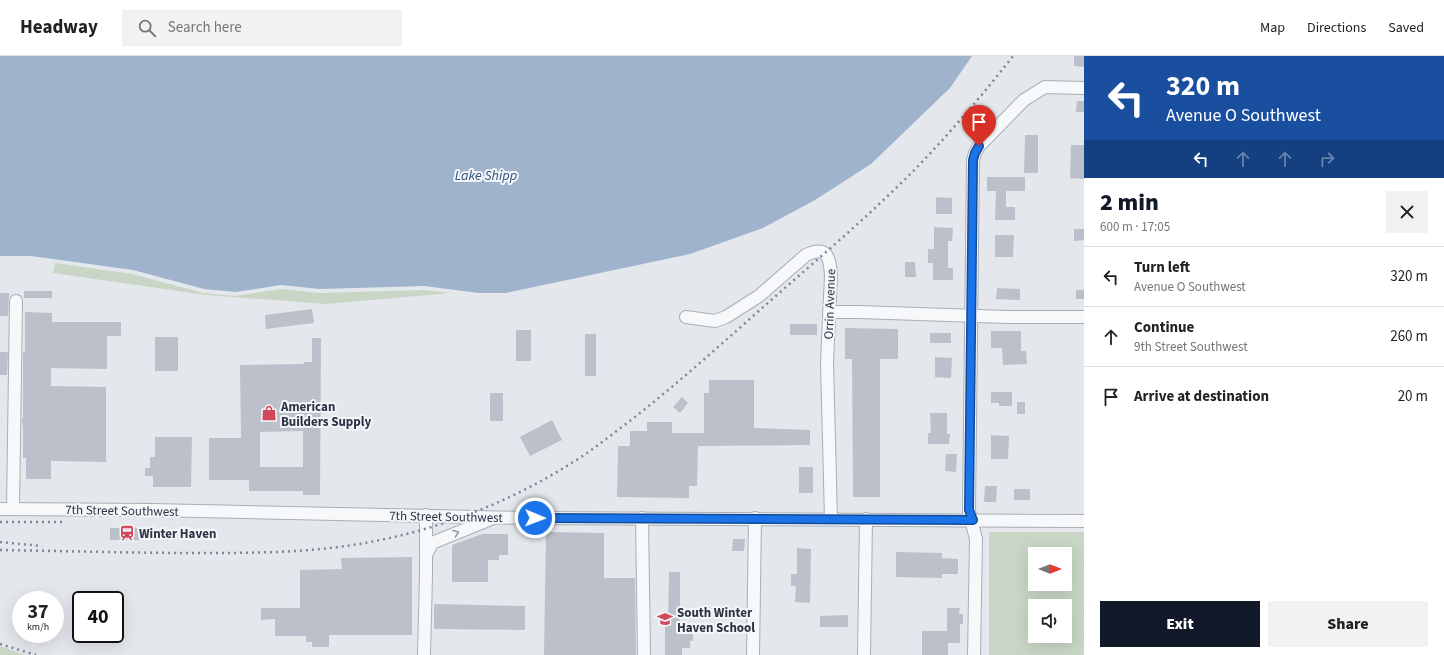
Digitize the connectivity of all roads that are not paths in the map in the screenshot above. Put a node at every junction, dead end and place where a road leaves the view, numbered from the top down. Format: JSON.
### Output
{"nodes":[{"id":1,"x":1084,"y":88,"type":"edge"},
{"id":2,"x":16,"y":301,"type":"dead end"},
{"id":3,"x":829,"y":312,"type":"junction"},
{"id":4,"x":971,"y":315,"type":"junction"},
{"id":5,"x":686,"y":317,"type":"dead end"},
{"id":6,"x":1084,"y":317,"type":"edge"},
{"id":7,"x":0,"y":509,"type":"edge"},
{"id":8,"x":13,"y":509,"type":"junction"},
{"id":9,"x":426,"y":515,"type":"junction"},
{"id":10,"x":497,"y":517,"type":"junction"},
{"id":11,"x":642,"y":518,"type":"junction"},
{"id":12,"x":755,"y":518,"type":"junction"},
{"id":13,"x":831,"y":519,"type":"junction"},
{"id":14,"x":866,"y":519,"type":"junction"},
{"id":15,"x":973,"y":520,"type":"junction"},
{"id":16,"x":1084,"y":521,"type":"edge"},
{"id":17,"x":426,"y":555,"type":"junction"},
{"id":18,"x":424,"y":655,"type":"edge"},
{"id":19,"x":644,"y":655,"type":"edge"},
{"id":20,"x":753,"y":655,"type":"edge"},
{"id":21,"x":864,"y":655,"type":"edge"},
{"id":22,"x":974,"y":655,"type":"edge"}],
"edges":[{"from":1,"to":4,"type":"street"},
{"from":2,"to":8,"type":"street"},
{"from":3,"to":4,"type":"street"},
{"from":3,"to":5,"type":"street","name":"Orrin Avenue"},
{"from":3,"to":13,"type":"street","name":"Orrin Avenue"},
{"from":4,"to":6,"type":"street"},
{"from":4,"to":15,"type":"street"},
{"from":7,"to":8,"type":"street","name":"7th Street Southwest"},
{"from":8,"to":9,"type":"street","name":"7th Street Southwest"},
{"from":9,"to":10,"type":"street","name":"7th Street Southwest"},
{"from":9,"to":17,"type":"street"},
{"from":10,"to":11,"type":"street","name":"7th Street Southwest"},
{"from":17,"to":10,"type":"street","one_way":true},
{"from":11,"to":12,"type":"street","name":"7th Street Southwest"},
{"from":11,"to":19,"type":"street"},
{"from":12,"to":13,"type":"street","name":"7th Street Southwest"},
{"from":12,"to":20,"type":"street"},
{"from":13,"to":14,"type":"street","name":"7th Street Southwest"},
{"from":14,"to":15,"type":"street","name":"7th Street Southwest"},
{"from":14,"to":21,"type":"street"},
{"from":15,"to":16,"type":"street","name":"7th Street Southwest"},
{"from":15,"to":22,"type":"street"},
{"from":17,"to":18,"type":"street"}]}
